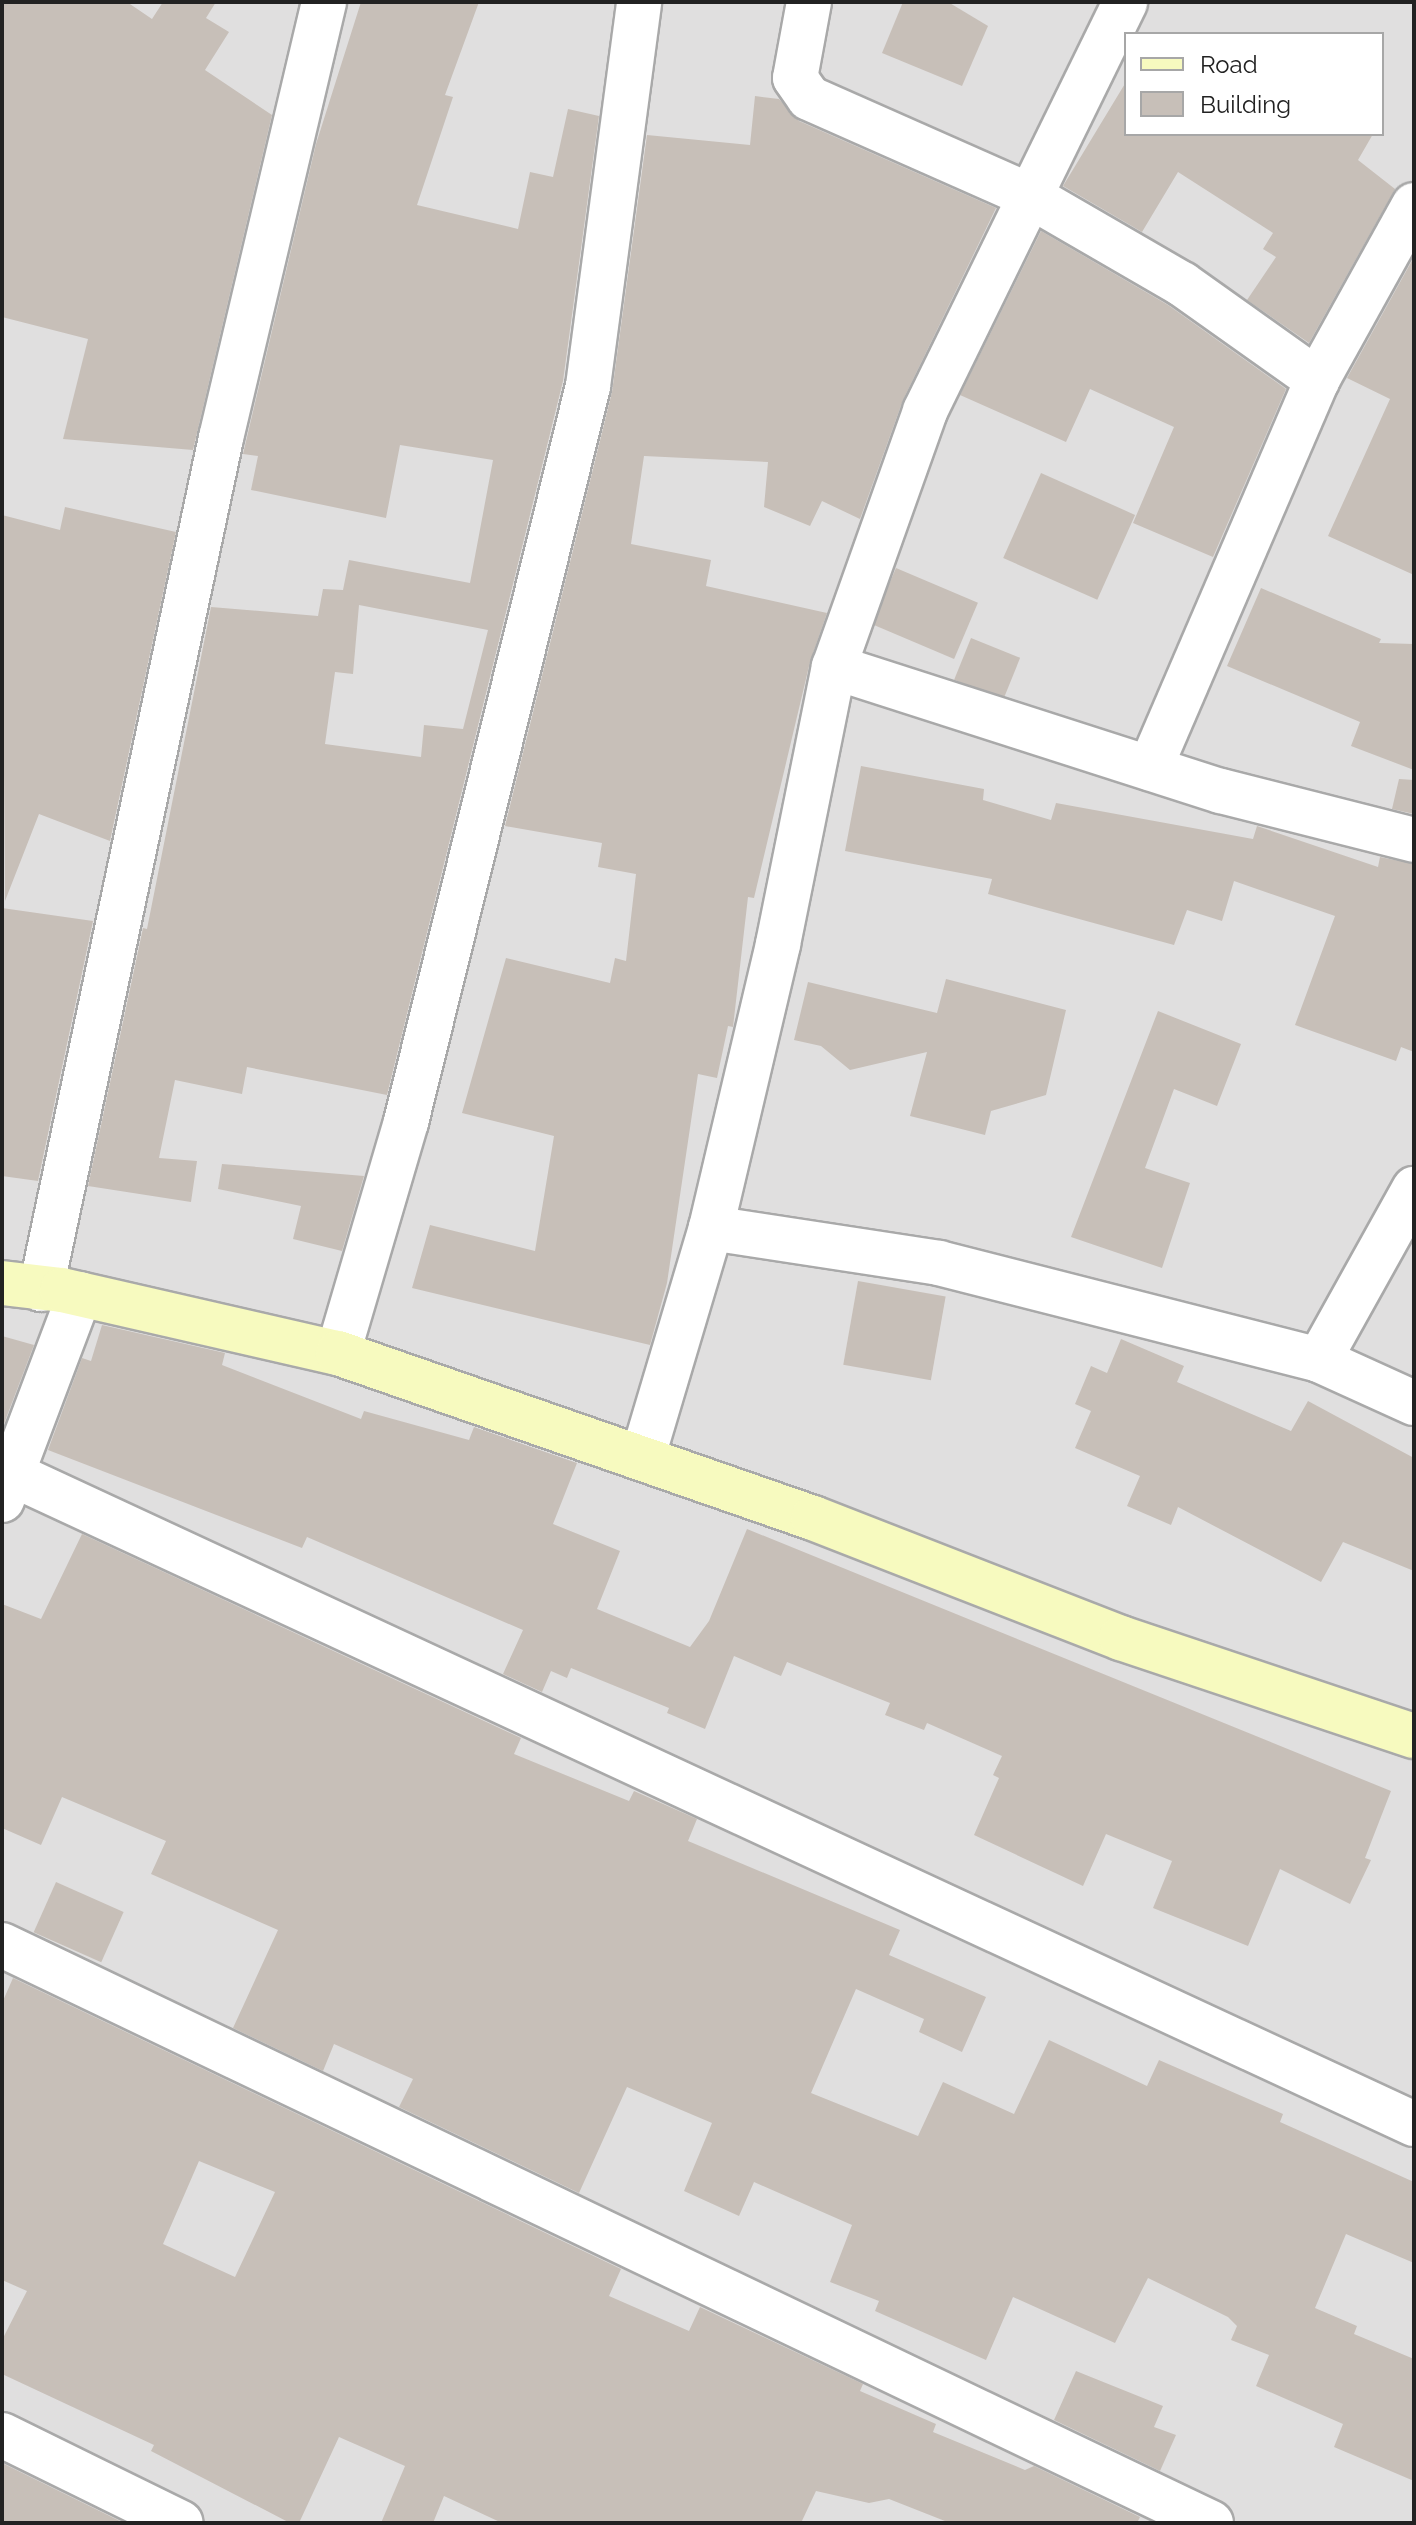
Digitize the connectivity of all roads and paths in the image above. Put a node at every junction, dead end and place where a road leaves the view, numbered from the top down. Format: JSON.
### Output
{"nodes":[{"id":1,"x":324,"y":2,"type":"edge"},
{"id":2,"x":639,"y":2,"type":"edge"},
{"id":3,"x":809,"y":2,"type":"edge"},
{"id":4,"x":1125,"y":2,"type":"edge"},
{"id":5,"x":1030,"y":196,"type":"junction"},
{"id":6,"x":1414,"y":205,"type":"edge"},
{"id":7,"x":1317,"y":380,"type":"junction"},
{"id":8,"x":834,"y":667,"type":"junction"},
{"id":9,"x":1150,"y":768,"type":"junction"},
{"id":10,"x":1414,"y":840,"type":"edge"},
{"id":11,"x":1414,"y":1189,"type":"edge"},
{"id":12,"x":711,"y":1228,"type":"junction"},
{"id":13,"x":41,"y":1289,"type":"edge"},
{"id":14,"x":338,"y":1353,"type":"junction"},
{"id":15,"x":1319,"y":1360,"type":"junction"},
{"id":16,"x":1414,"y":1403,"type":"edge"},
{"id":17,"x":643,"y":1456,"type":"junction"},
{"id":18,"x":8,"y":1487,"type":"edge"},
{"id":19,"x":1414,"y":1736,"type":"edge"},
{"id":20,"x":2,"y":1945,"type":"edge"},
{"id":21,"x":1414,"y":2124,"type":"edge"},
{"id":22,"x":2,"y":2435,"type":"edge"},
{"id":23,"x":181,"y":2523,"type":"edge"},
{"id":24,"x":1211,"y":2523,"type":"edge"}],
"edges":[{"from":1,"to":13,"type":"street"},
{"from":2,"to":14,"type":"street"},
{"from":3,"to":5,"type":"street"},
{"from":4,"to":5,"type":"street"},
{"from":5,"to":7,"type":"street"},
{"from":5,"to":8,"type":"street"},
{"from":6,"to":7,"type":"street"},
{"from":7,"to":9,"type":"street"},
{"from":8,"to":9,"type":"street"},
{"from":8,"to":12,"type":"street"},
{"from":9,"to":10,"type":"street"},
{"from":11,"to":15,"type":"street"},
{"from":12,"to":15,"type":"street"},
{"from":12,"to":17,"type":"street"},
{"from":13,"to":14,"type":"main road"},
{"from":13,"to":18,"type":"street"},
{"from":14,"to":17,"type":"main road"},
{"from":15,"to":16,"type":"street"},
{"from":17,"to":19,"type":"main road"},
{"from":18,"to":21,"type":"street"},
{"from":20,"to":24,"type":"street"},
{"from":22,"to":23,"type":"street"}]}
